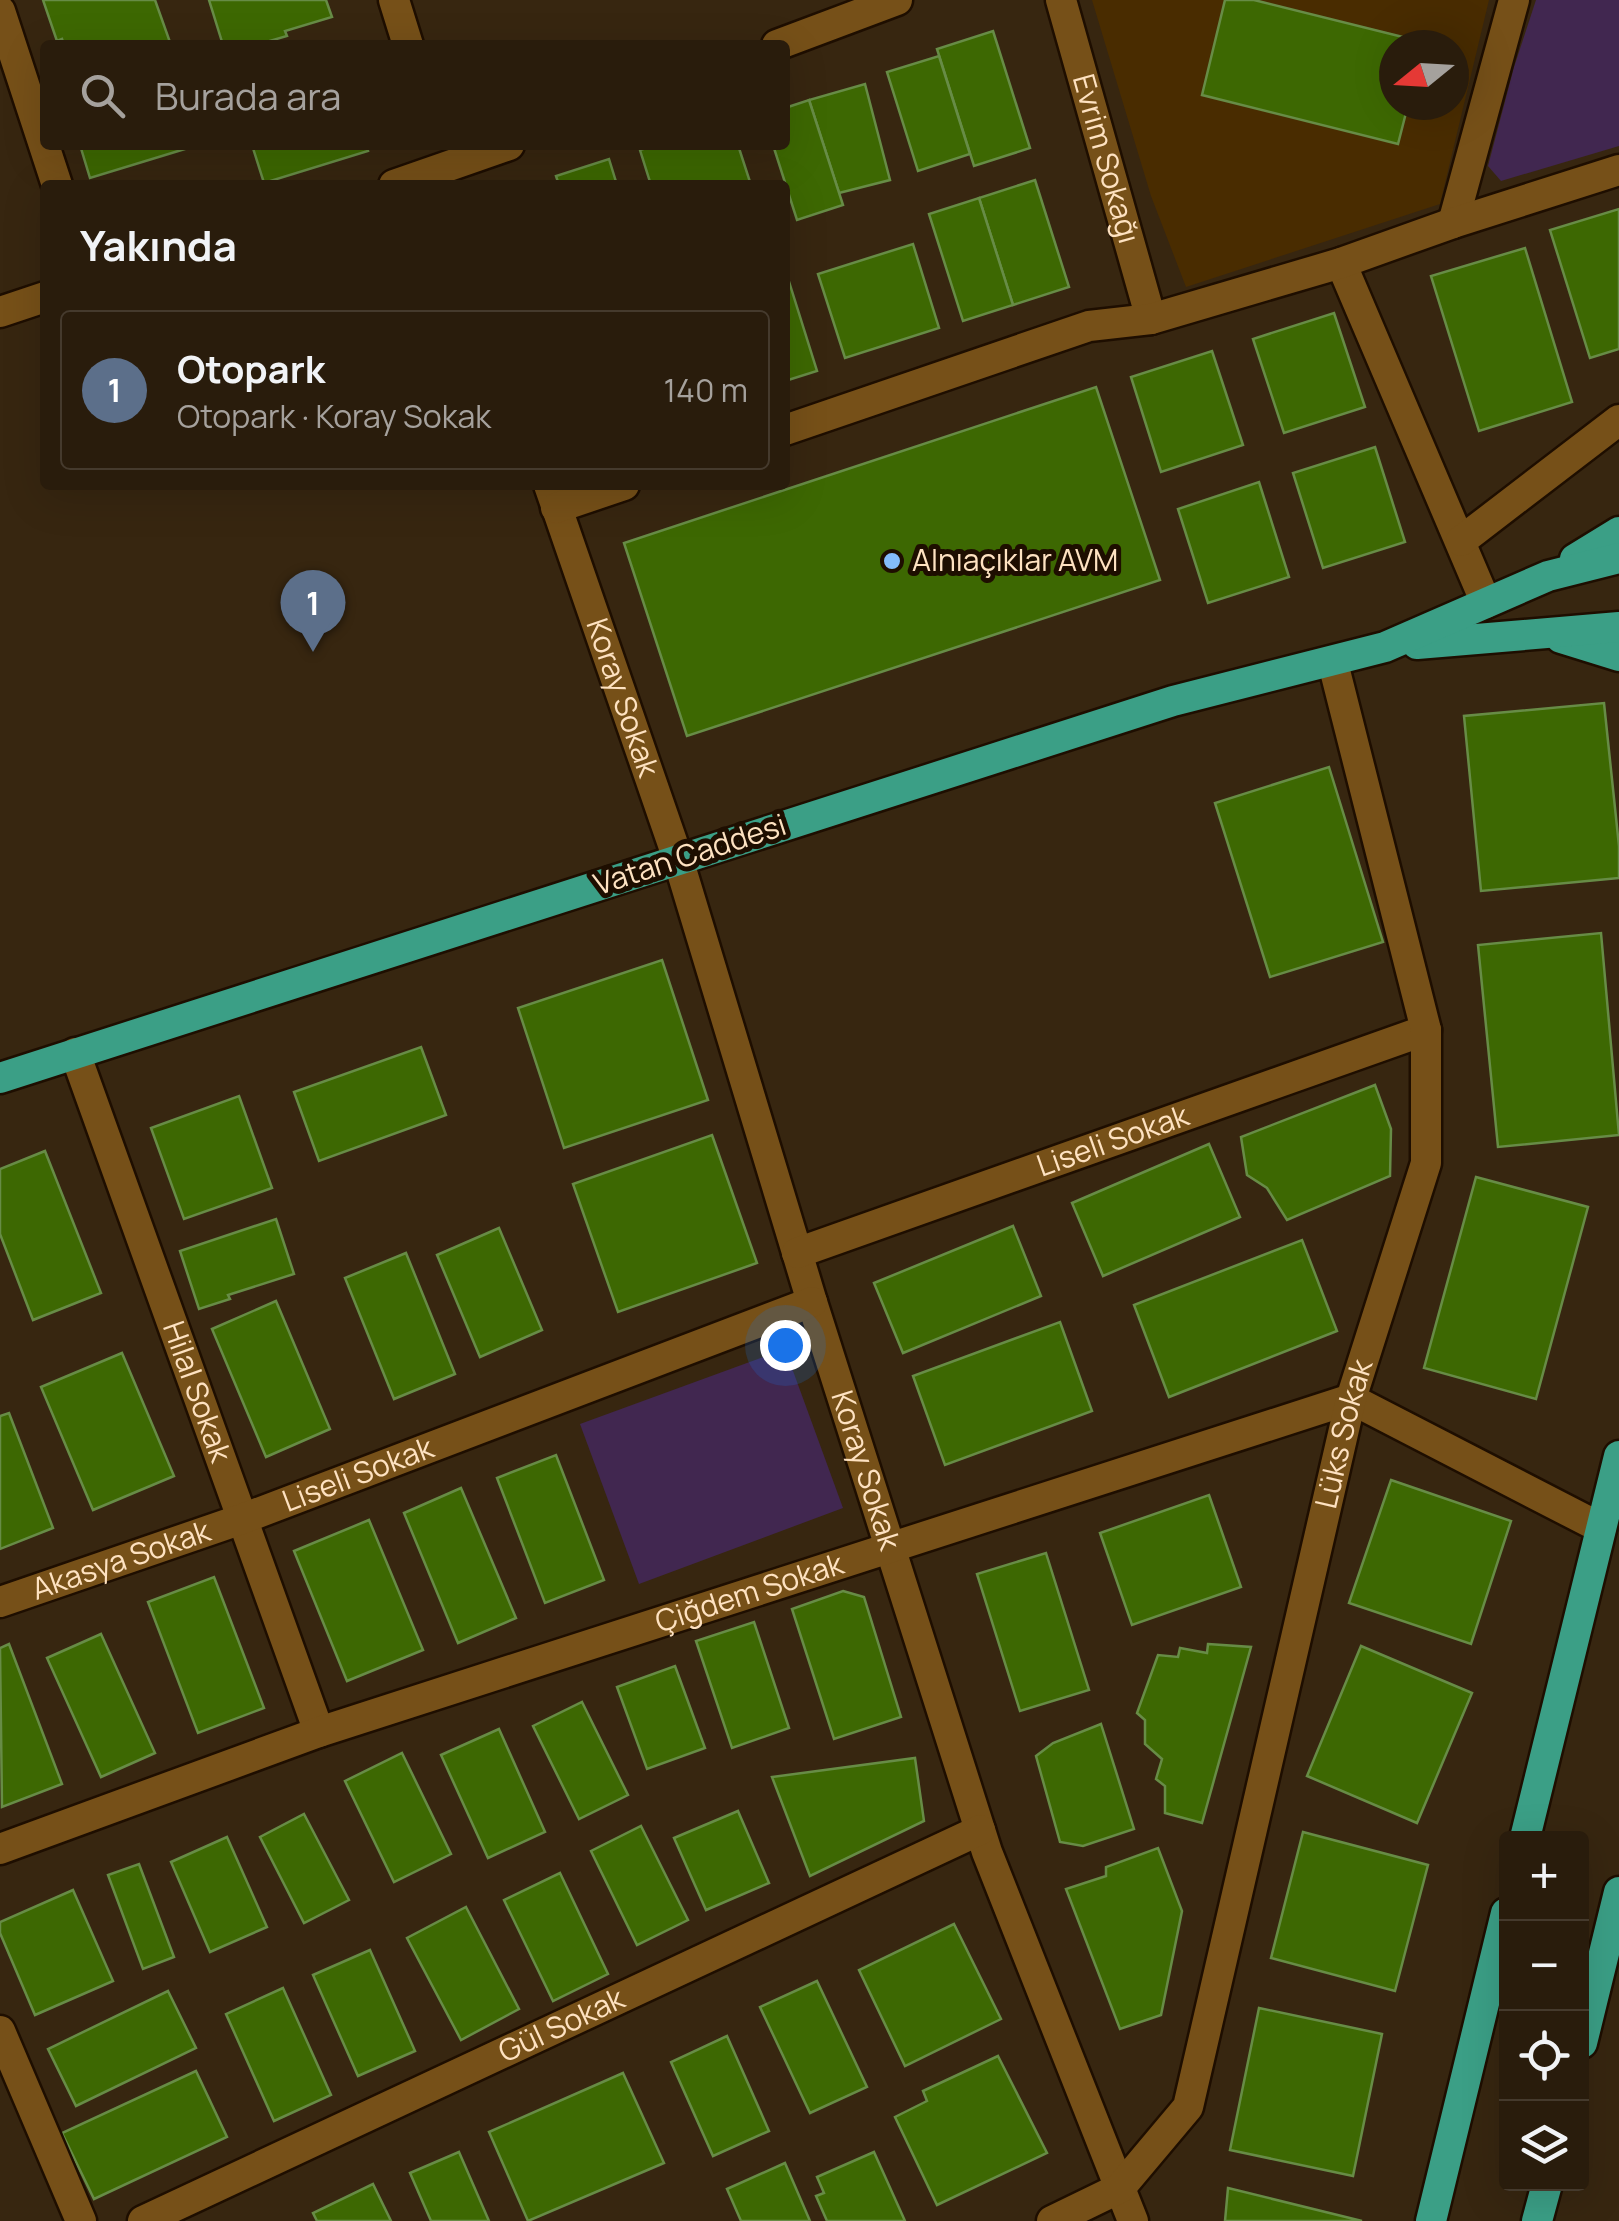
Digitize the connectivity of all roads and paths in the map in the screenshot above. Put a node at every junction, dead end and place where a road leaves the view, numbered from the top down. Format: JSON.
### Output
{"nodes":[{"id":1,"x":394,"y":0,"type":"edge"},
{"id":2,"x":897,"y":0,"type":"edge"},
{"id":3,"x":1061,"y":0,"type":"edge"},
{"id":4,"x":1514,"y":0,"type":"edge"},
{"id":5,"x":0,"y":10,"type":"edge"},
{"id":6,"x":406,"y":40,"type":"edge"},
{"id":7,"x":789,"y":40,"type":"edge"},
{"id":8,"x":40,"y":131,"type":"edge"},
{"id":9,"x":46,"y":150,"type":"edge"},
{"id":10,"x":494,"y":150,"type":"edge"},
{"id":11,"x":446,"y":166,"type":"edge"},
{"id":12,"x":1619,"y":170,"type":"edge"},
{"id":13,"x":56,"y":180,"type":"edge"},
{"id":14,"x":408,"y":180,"type":"edge"},
{"id":15,"x":1453,"y":223,"type":"junction"},
{"id":16,"x":1341,"y":263,"type":"junction"},
{"id":17,"x":40,"y":299,"type":"edge"},
{"id":18,"x":0,"y":312,"type":"edge"},
{"id":19,"x":1152,"y":319,"type":"junction"},
{"id":20,"x":1619,"y":420,"type":"edge"},
{"id":21,"x":790,"y":428,"type":"edge"},
{"id":22,"x":594,"y":490,"type":"edge"},
{"id":23,"x":552,"y":497,"type":"edge"},
{"id":24,"x":1619,"y":532,"type":"edge"},
{"id":25,"x":1461,"y":541,"type":"junction"},
{"id":26,"x":1619,"y":558,"type":"edge"},
{"id":27,"x":1548,"y":576,"type":"junction"},
{"id":28,"x":1486,"y":604,"type":"junction"},
{"id":29,"x":1619,"y":627,"type":"edge"},
{"id":30,"x":1540,"y":631,"type":"junction"},
{"id":31,"x":1384,"y":647,"type":"junction"},
{"id":32,"x":1619,"y":656,"type":"edge"},
{"id":33,"x":1333,"y":663,"type":"junction"},
{"id":34,"x":678,"y":859,"type":"junction"},
{"id":35,"x":1426,"y":1030,"type":"junction"},
{"id":36,"x":75,"y":1053,"type":"junction"},
{"id":37,"x":0,"y":1078,"type":"edge"},
{"id":38,"x":798,"y":1254,"type":"junction"},
{"id":39,"x":812,"y":1302,"type":"junction"},
{"id":40,"x":1351,"y":1399,"type":"junction"},
{"id":41,"x":1619,"y":1456,"type":"edge"},
{"id":42,"x":242,"y":1518,"type":"junction"},
{"id":43,"x":1601,"y":1528,"type":"junction"},
{"id":44,"x":890,"y":1549,"type":"junction"},
{"id":45,"x":0,"y":1602,"type":"edge"},
{"id":46,"x":319,"y":1732,"type":"junction"},
{"id":47,"x":980,"y":1830,"type":"junction"},
{"id":48,"x":1527,"y":1831,"type":"edge"},
{"id":49,"x":0,"y":1849,"type":"edge"},
{"id":50,"x":1619,"y":1892,"type":"edge"},
{"id":51,"x":1504,"y":1921,"type":"edge"},
{"id":52,"x":1589,"y":2014,"type":"edge"},
{"id":53,"x":0,"y":2031,"type":"edge"},
{"id":54,"x":1120,"y":2188,"type":"junction"},
{"id":55,"x":1544,"y":2191,"type":"edge"},
{"id":56,"x":81,"y":2221,"type":"edge"},
{"id":57,"x":142,"y":2221,"type":"edge"},
{"id":58,"x":1052,"y":2221,"type":"edge"},
{"id":59,"x":1133,"y":2221,"type":"edge"},
{"id":60,"x":1431,"y":2221,"type":"edge"},
{"id":61,"x":1537,"y":2221,"type":"edge"}],
"edges":[{"from":1,"to":6,"type":"street"},
{"from":2,"to":7,"type":"street"},
{"from":3,"to":19,"type":"street","name":"Evrim Sokağı"},
{"from":4,"to":15,"type":"street"},
{"from":5,"to":8,"type":"street"},
{"from":9,"to":13,"type":"street"},
{"from":10,"to":11,"type":"street"},
{"from":11,"to":14,"type":"street"},
{"from":12,"to":15,"type":"street"},
{"from":15,"to":16,"type":"street"},
{"from":16,"to":19,"type":"street"},
{"from":16,"to":25,"type":"street"},
{"from":17,"to":18,"type":"street"},
{"from":19,"to":21,"type":"street"},
{"from":20,"to":25,"type":"street"},
{"from":22,"to":23,"type":"street"},
{"from":23,"to":34,"type":"street","name":"Koray Sokak"},
{"from":24,"to":27,"type":"main road"},
{"from":25,"to":28,"type":"street"},
{"from":26,"to":27,"type":"main road","name":"Vatan Caddesi"},
{"from":27,"to":28,"type":"main road","name":"Vatan Caddesi"},
{"from":28,"to":31,"type":"main road","name":"Vatan Caddesi"},
{"from":29,"to":30,"type":"main road","name":"Vatan Caddesi"},
{"from":30,"to":31,"type":"main road","name":"Vatan Caddesi"},
{"from":30,"to":32,"type":"main road"},
{"from":31,"to":33,"type":"main road","name":"Vatan Caddesi"},
{"from":33,"to":34,"type":"main road","name":"Vatan Caddesi"},
{"from":33,"to":35,"type":"street","name":"Lüks Sokak"},
{"from":34,"to":36,"type":"main road","name":"Vatan Caddesi"},
{"from":34,"to":38,"type":"street","name":"Koray Sokak"},
{"from":35,"to":38,"type":"street","name":"Liseli Sokak"},
{"from":35,"to":40,"type":"street","name":"Lüks Sokak"},
{"from":36,"to":37,"type":"main road","name":"Vatan Caddesi"},
{"from":36,"to":42,"type":"street","name":"Hilal Sokak"},
{"from":38,"to":39,"type":"street","name":"Koray Sokak"},
{"from":39,"to":42,"type":"street","name":"Liseli Sokak"},
{"from":39,"to":44,"type":"street","name":"Koray Sokak"},
{"from":40,"to":43,"type":"street"},
{"from":40,"to":44,"type":"street","name":"Çiğdem Sokak"},
{"from":40,"to":54,"type":"street","name":"Lüks Sokak"},
{"from":41,"to":43,"type":"main road"},
{"from":42,"to":45,"type":"street","name":"Akasya Sokak"},
{"from":42,"to":46,"type":"street","name":"Hilal Sokak"},
{"from":43,"to":48,"type":"main road"},
{"from":44,"to":46,"type":"street","name":"Çiğdem Sokak"},
{"from":44,"to":47,"type":"street","name":"Koray Sokak"},
{"from":46,"to":49,"type":"street","name":"Çiğdem Sokak"},
{"from":47,"to":54,"type":"street","name":"Koray Sokak"},
{"from":47,"to":57,"type":"street","name":"Gül Sokak"},
{"from":50,"to":52,"type":"main road"},
{"from":51,"to":60,"type":"main road"},
{"from":53,"to":56,"type":"street"},
{"from":54,"to":58,"type":"street"},
{"from":54,"to":59,"type":"street","name":"Koray Sokak"},
{"from":55,"to":61,"type":"main road"}]}
